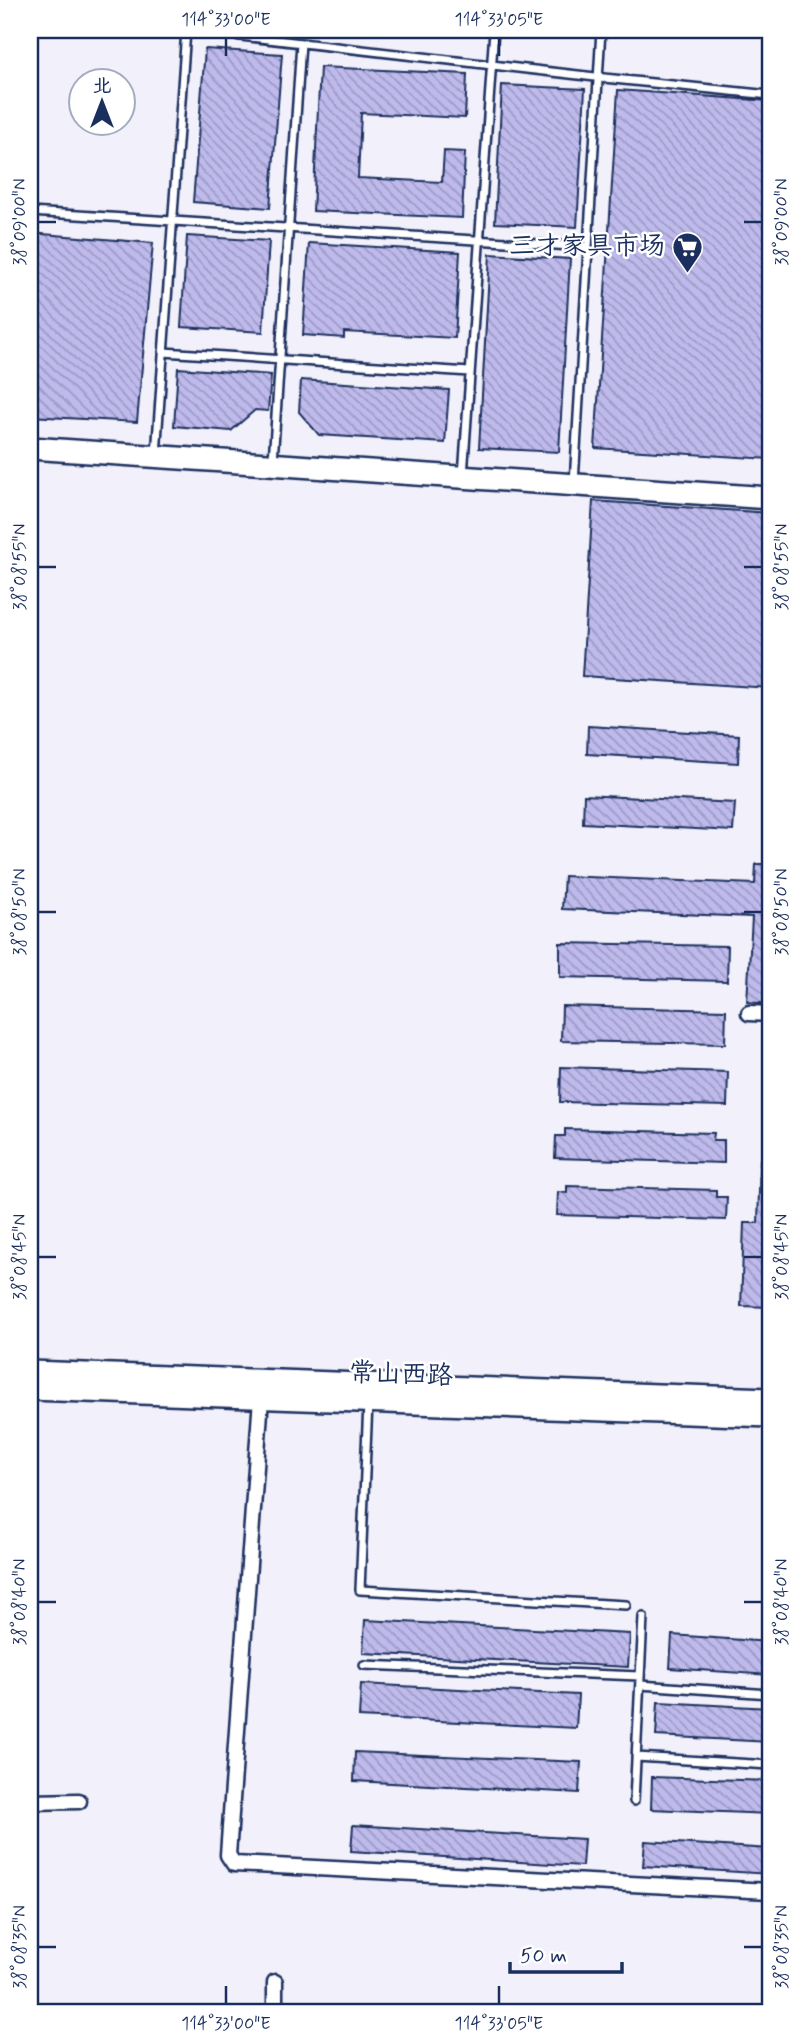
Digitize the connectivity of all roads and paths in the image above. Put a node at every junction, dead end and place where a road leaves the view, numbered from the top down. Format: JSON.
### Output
{"nodes":[{"id":1,"x":187,"y":30,"type":"edge"},
{"id":2,"x":494,"y":30,"type":"edge"},
{"id":3,"x":601,"y":30,"type":"edge"},
{"id":4,"x":301,"y":43,"type":"junction"},
{"id":5,"x":492,"y":65,"type":"junction"},
{"id":6,"x":597,"y":77,"type":"junction"},
{"id":7,"x":770,"y":95,"type":"edge"},
{"id":8,"x":30,"y":212,"type":"edge"},
{"id":9,"x":172,"y":221,"type":"junction"},
{"id":10,"x":289,"y":228,"type":"junction"},
{"id":11,"x":480,"y":240,"type":"junction"},
{"id":12,"x":587,"y":247,"type":"junction"},
{"id":13,"x":163,"y":352,"type":"junction"},
{"id":14,"x":280,"y":359,"type":"junction"},
{"id":15,"x":470,"y":372,"type":"junction"},
{"id":16,"x":30,"y":448,"type":"edge"},
{"id":17,"x":156,"y":457,"type":"junction"},
{"id":18,"x":272,"y":465,"type":"junction"},
{"id":19,"x":463,"y":478,"type":"junction"},
{"id":20,"x":574,"y":485,"type":"junction"},
{"id":21,"x":770,"y":498,"type":"edge"},
{"id":22,"x":749,"y":1013,"type":"dead end"},
{"id":23,"x":770,"y":1014,"type":"edge"},
{"id":24,"x":30,"y":1372,"type":"edge"},
{"id":25,"x":30,"y":1389,"type":"edge"},
{"id":26,"x":261,"y":1398,"type":"junction"},
{"id":27,"x":770,"y":1399,"type":"edge"},
{"id":28,"x":368,"y":1402,"type":"junction"},
{"id":29,"x":770,"y":1416,"type":"edge"},
{"id":30,"x":626,"y":1605,"type":"dead end"},
{"id":31,"x":643,"y":1617,"type":"dead end"},
{"id":32,"x":364,"y":1665,"type":"dead end"},
{"id":33,"x":640,"y":1680,"type":"junction"},
{"id":34,"x":770,"y":1694,"type":"edge"},
{"id":35,"x":636,"y":1757,"type":"junction"},
{"id":36,"x":770,"y":1765,"type":"edge"},
{"id":37,"x":79,"y":1801,"type":"dead end"},
{"id":38,"x":634,"y":1801,"type":"dead end"},
{"id":39,"x":30,"y":1802,"type":"edge"},
{"id":40,"x":770,"y":1891,"type":"edge"},
{"id":41,"x":275,"y":1982,"type":"dead end"},
{"id":42,"x":275,"y":2012,"type":"edge"}],
"edges":[{"from":1,"to":4,"type":"lane"},
{"from":1,"to":9,"type":"lane"},
{"from":2,"to":5,"type":"lane"},
{"from":3,"to":6,"type":"lane"},
{"from":4,"to":5,"type":"lane"},
{"from":4,"to":10,"type":"lane"},
{"from":5,"to":6,"type":"lane"},
{"from":5,"to":11,"type":"lane"},
{"from":6,"to":7,"type":"lane"},
{"from":6,"to":12,"type":"lane"},
{"from":8,"to":9,"type":"lane"},
{"from":9,"to":10,"type":"lane"},
{"from":9,"to":13,"type":"lane"},
{"from":10,"to":11,"type":"lane"},
{"from":10,"to":14,"type":"lane"},
{"from":11,"to":12,"type":"lane"},
{"from":11,"to":15,"type":"lane"},
{"from":12,"to":20,"type":"lane"},
{"from":13,"to":14,"type":"lane"},
{"from":13,"to":17,"type":"lane"},
{"from":14,"to":15,"type":"lane"},
{"from":14,"to":18,"type":"lane"},
{"from":15,"to":19,"type":"lane"},
{"from":16,"to":17,"type":"main road"},
{"from":17,"to":18,"type":"main road"},
{"from":18,"to":19,"type":"main road"},
{"from":19,"to":20,"type":"main road"},
{"from":20,"to":21,"type":"main road"},
{"from":22,"to":23,"type":"street"},
{"from":24,"to":27,"type":"main road","name":"常山西路"},
{"from":25,"to":26,"type":"main road","name":"常山西路"},
{"from":26,"to":28,"type":"main road","name":"常山西路"},
{"from":26,"to":40,"type":"street"},
{"from":28,"to":29,"type":"main road","name":"常山西路"},
{"from":28,"to":30,"type":"lane"},
{"from":31,"to":33,"type":"lane"},
{"from":32,"to":33,"type":"lane"},
{"from":33,"to":34,"type":"lane"},
{"from":33,"to":35,"type":"lane"},
{"from":35,"to":36,"type":"lane"},
{"from":35,"to":38,"type":"lane"},
{"from":37,"to":39,"type":"street"},
{"from":41,"to":42,"type":"street"}]}
